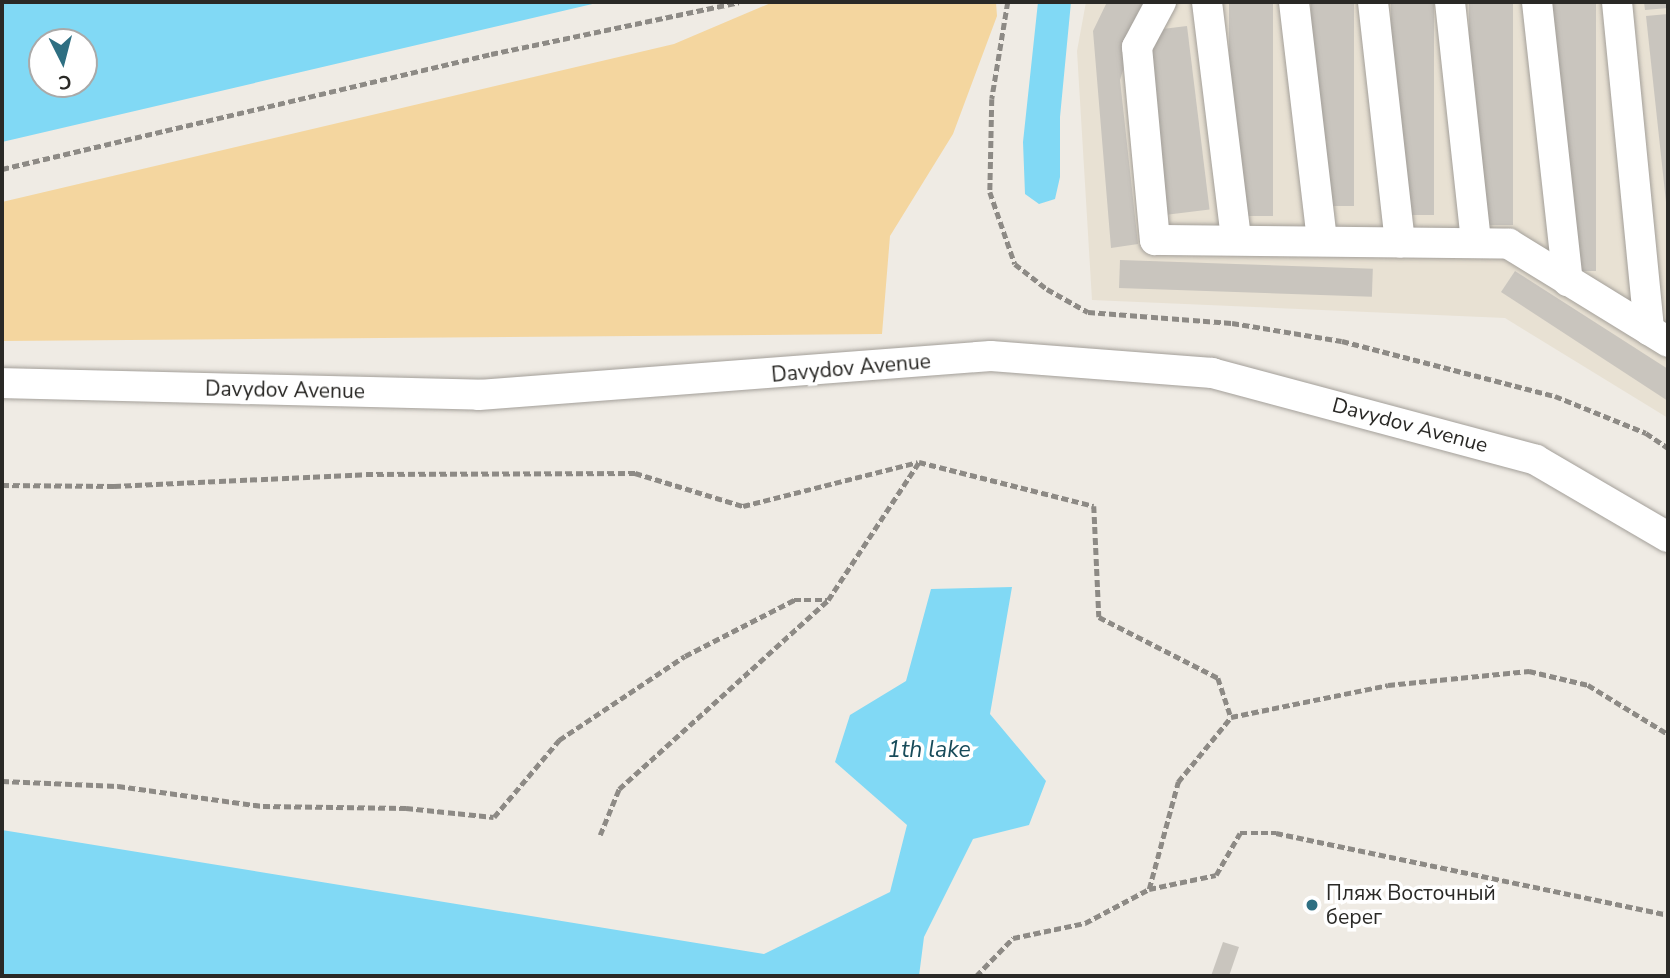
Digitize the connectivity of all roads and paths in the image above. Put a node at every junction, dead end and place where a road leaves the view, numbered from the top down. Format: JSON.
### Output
{"nodes":[{"id":1,"x":740,"y":2,"type":"edge"},
{"id":2,"x":1007,"y":2,"type":"edge"},
{"id":3,"x":1161,"y":2,"type":"edge"},
{"id":4,"x":1207,"y":2,"type":"edge"},
{"id":5,"x":1294,"y":2,"type":"edge"},
{"id":6,"x":1373,"y":2,"type":"edge"},
{"id":7,"x":1450,"y":2,"type":"edge"},
{"id":8,"x":1537,"y":2,"type":"edge"},
{"id":9,"x":1617,"y":2,"type":"edge"},
{"id":10,"x":2,"y":169,"type":"edge"},
{"id":11,"x":1236,"y":238,"type":"junction"},
{"id":12,"x":1322,"y":240,"type":"junction"},
{"id":13,"x":1400,"y":242,"type":"junction"},
{"id":14,"x":1476,"y":243,"type":"junction"},
{"id":15,"x":1568,"y":281,"type":"junction"},
{"id":16,"x":1659,"y":336,"type":"edge"},
{"id":17,"x":2,"y":383,"type":"edge"},
{"id":18,"x":1668,"y":448,"type":"edge"},
{"id":19,"x":919,"y":462,"type":"junction"},
{"id":20,"x":2,"y":485,"type":"edge"},
{"id":21,"x":1668,"y":537,"type":"edge"},
{"id":22,"x":828,"y":600,"type":"junction"},
{"id":23,"x":1231,"y":717,"type":"junction"},
{"id":24,"x":1668,"y":733,"type":"edge"},
{"id":25,"x":2,"y":781,"type":"edge"},
{"id":26,"x":600,"y":835,"type":"dead end"},
{"id":27,"x":1149,"y":889,"type":"junction"},
{"id":28,"x":1668,"y":915,"type":"edge"},
{"id":29,"x":975,"y":976,"type":"edge"}],
"edges":[{"from":1,"to":10,"type":"path"},
{"from":2,"to":18,"type":"path"},
{"from":3,"to":11,"type":"street"},
{"from":4,"to":11,"type":"street"},
{"from":5,"to":12,"type":"street"},
{"from":6,"to":13,"type":"street"},
{"from":7,"to":14,"type":"street"},
{"from":8,"to":15,"type":"street"},
{"from":9,"to":16,"type":"street"},
{"from":11,"to":12,"type":"street"},
{"from":12,"to":13,"type":"street"},
{"from":13,"to":14,"type":"street"},
{"from":14,"to":15,"type":"street"},
{"from":15,"to":16,"type":"street"},
{"from":17,"to":21,"type":"street","name":"Davydov Avenue"},
{"from":19,"to":20,"type":"path"},
{"from":19,"to":22,"type":"path"},
{"from":19,"to":23,"type":"path"},
{"from":22,"to":25,"type":"path"},
{"from":22,"to":26,"type":"path"},
{"from":23,"to":24,"type":"path"},
{"from":23,"to":27,"type":"path"},
{"from":27,"to":28,"type":"path"},
{"from":27,"to":29,"type":"path"}]}
